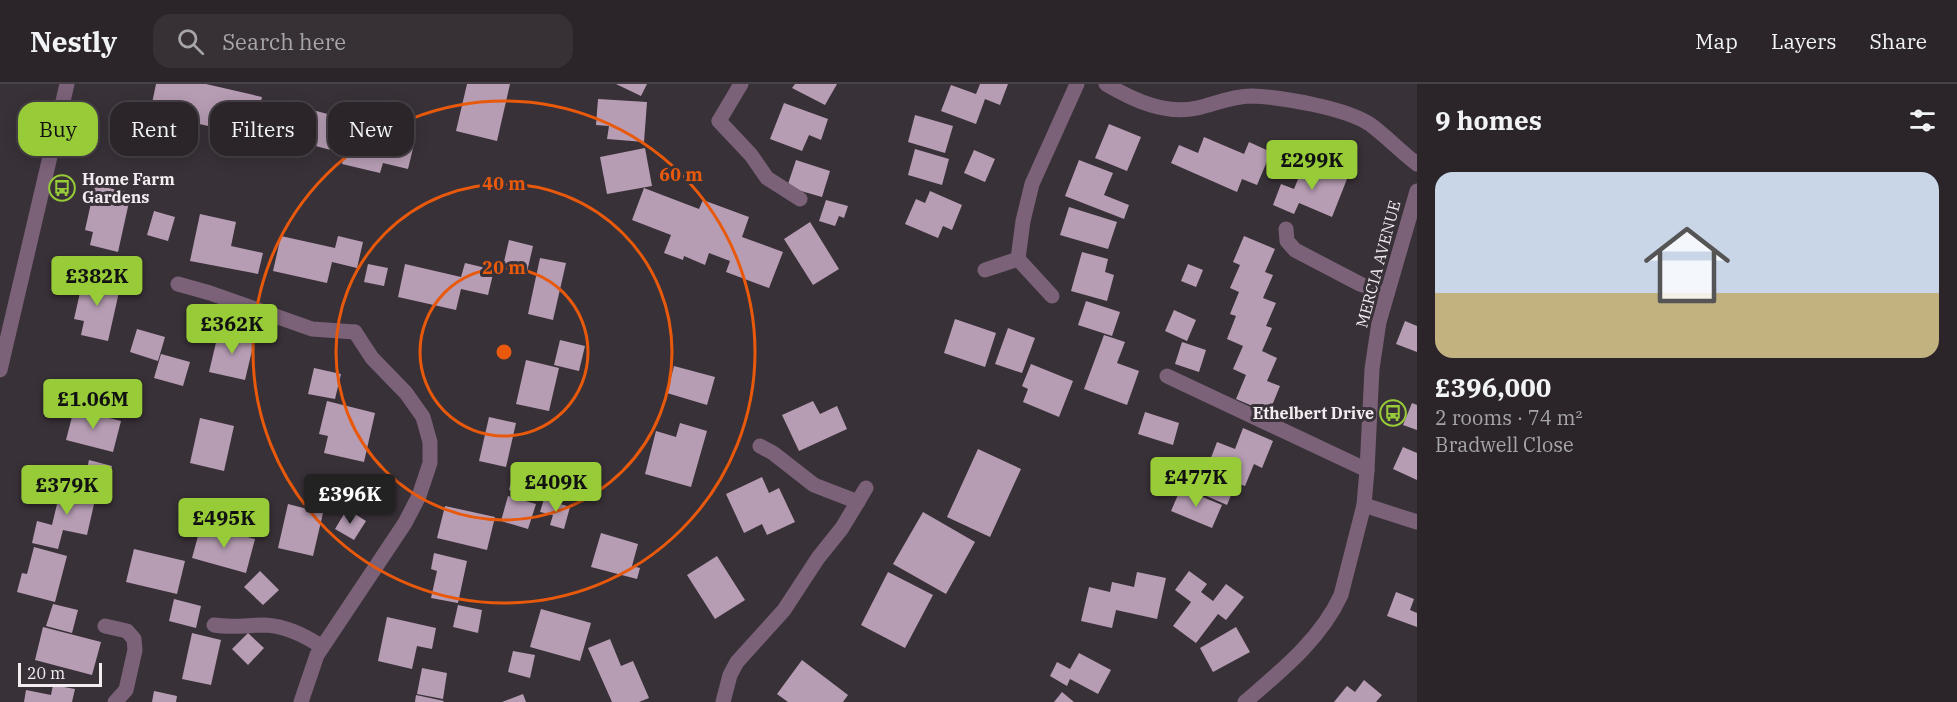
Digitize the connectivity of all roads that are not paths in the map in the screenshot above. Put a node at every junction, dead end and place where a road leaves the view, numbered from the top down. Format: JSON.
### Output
{"nodes":[{"id":1,"x":67,"y":84,"type":"edge"},
{"id":2,"x":741,"y":84,"type":"edge"},
{"id":3,"x":1077,"y":84,"type":"edge"},
{"id":4,"x":1106,"y":84,"type":"edge"},
{"id":5,"x":1242,"y":90,"type":"edge"},
{"id":6,"x":1417,"y":164,"type":"edge"},
{"id":7,"x":1417,"y":191,"type":"edge"},
{"id":8,"x":800,"y":199,"type":"dead end"},
{"id":9,"x":1286,"y":229,"type":"dead end"},
{"id":10,"x":1018,"y":259,"type":"junction"},
{"id":11,"x":985,"y":270,"type":"dead end"},
{"id":12,"x":178,"y":284,"type":"dead end"},
{"id":13,"x":1387,"y":294,"type":"junction"},
{"id":14,"x":1052,"y":296,"type":"dead end"},
{"id":15,"x":0,"y":370,"type":"edge"},
{"id":16,"x":1167,"y":376,"type":"dead end"},
{"id":17,"x":760,"y":446,"type":"dead end"},
{"id":18,"x":1367,"y":470,"type":"junction"},
{"id":19,"x":866,"y":488,"type":"dead end"},
{"id":20,"x":858,"y":502,"type":"junction"},
{"id":21,"x":1364,"y":505,"type":"junction"},
{"id":22,"x":1417,"y":522,"type":"edge"},
{"id":23,"x":214,"y":625,"type":"dead end"},
{"id":24,"x":105,"y":626,"type":"dead end"},
{"id":25,"x":322,"y":647,"type":"junction"},
{"id":26,"x":115,"y":702,"type":"edge"},
{"id":27,"x":301,"y":702,"type":"edge"},
{"id":28,"x":723,"y":702,"type":"edge"},
{"id":29,"x":1245,"y":702,"type":"edge"}],
"edges":[{"from":1,"to":15,"type":"street"},
{"from":2,"to":8,"type":"street"},
{"from":3,"to":10,"type":"street"},
{"from":4,"to":5,"type":"street"},
{"from":5,"to":6,"type":"street"},
{"from":7,"to":13,"type":"street","name":"MERCIA AVENUE"},
{"from":9,"to":13,"type":"street"},
{"from":10,"to":11,"type":"street"},
{"from":10,"to":14,"type":"street"},
{"from":12,"to":25,"type":"street"},
{"from":13,"to":18,"type":"street","name":"MERCIA AVENUE"},
{"from":16,"to":18,"type":"street"},
{"from":17,"to":20,"type":"street"},
{"from":18,"to":21,"type":"street","name":"MERCIA AVENUE"},
{"from":19,"to":20,"type":"street"},
{"from":20,"to":28,"type":"street"},
{"from":21,"to":22,"type":"street"},
{"from":21,"to":29,"type":"street","name":"MERCIA AVENUE"},
{"from":23,"to":25,"type":"street"},
{"from":24,"to":26,"type":"street"},
{"from":25,"to":27,"type":"street"}]}
